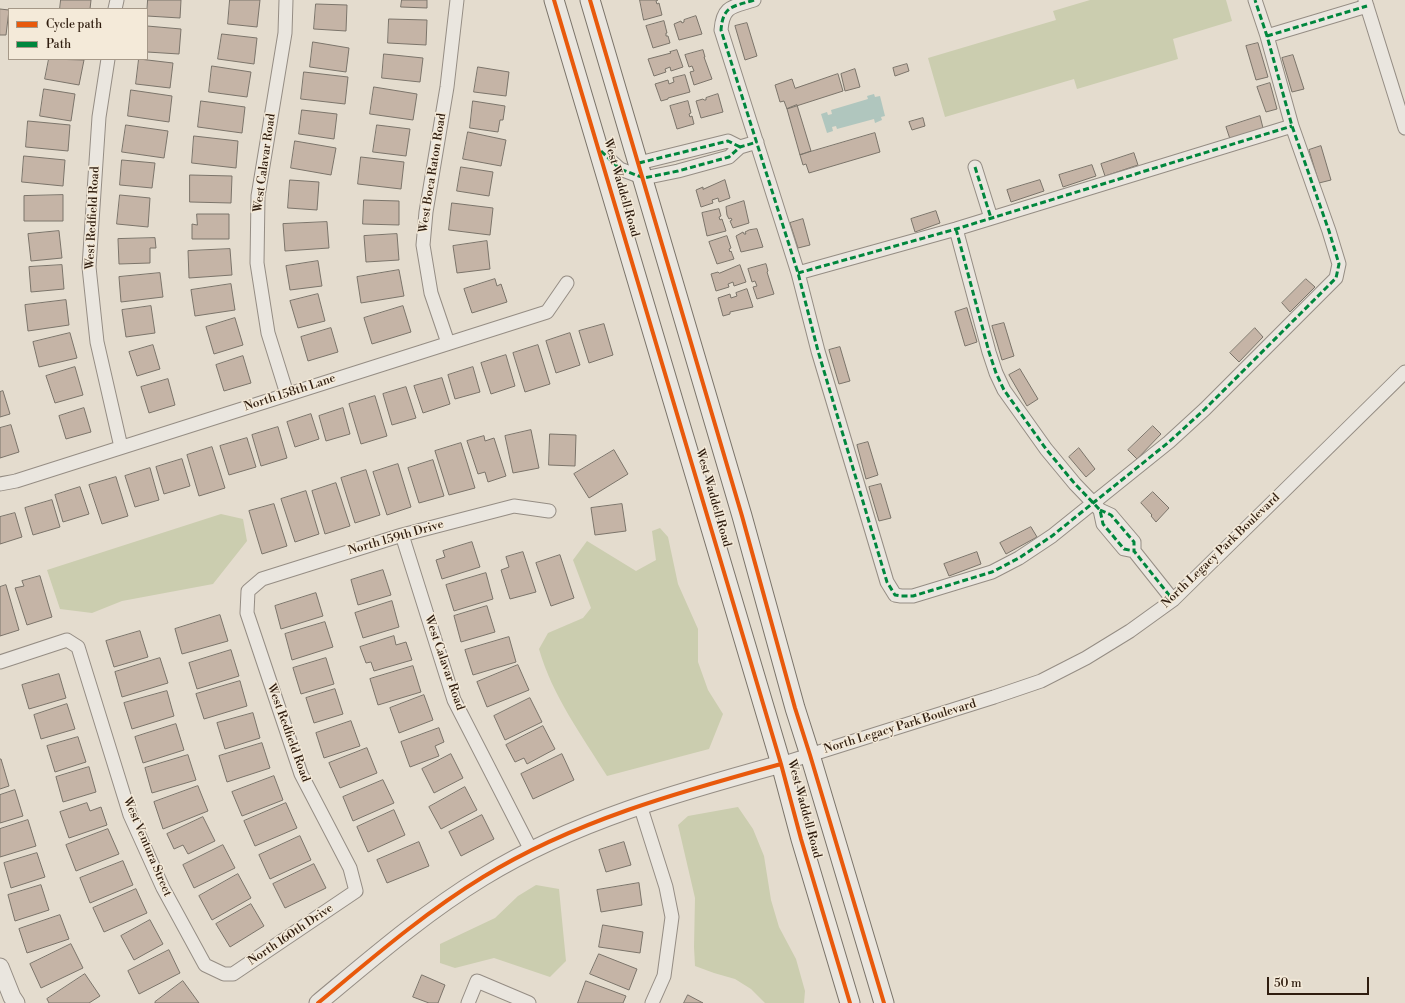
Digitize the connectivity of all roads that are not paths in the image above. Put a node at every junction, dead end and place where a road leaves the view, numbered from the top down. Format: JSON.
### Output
{"nodes":[{"id":1,"x":286,"y":0,"type":"edge"},
{"id":2,"x":457,"y":0,"type":"edge"},
{"id":3,"x":554,"y":0,"type":"edge"},
{"id":4,"x":590,"y":0,"type":"edge"},
{"id":5,"x":754,"y":0,"type":"edge"},
{"id":6,"x":1255,"y":0,"type":"edge"},
{"id":7,"x":1366,"y":3,"type":"edge"},
{"id":8,"x":1267,"y":36,"type":"junction"},
{"id":9,"x":108,"y":60,"type":"edge"},
{"id":10,"x":1292,"y":126,"type":"junction"},
{"id":11,"x":1405,"y":128,"type":"edge"},
{"id":12,"x":757,"y":142,"type":"junction"},
{"id":13,"x":600,"y":150,"type":"junction"},
{"id":14,"x":975,"y":167,"type":"dead end"},
{"id":15,"x":641,"y":171,"type":"junction"},
{"id":16,"x":991,"y":218,"type":"junction"},
{"id":17,"x":956,"y":229,"type":"junction"},
{"id":18,"x":798,"y":273,"type":"junction"},
{"id":19,"x":568,"y":283,"type":"dead end"},
{"id":20,"x":448,"y":343,"type":"junction"},
{"id":21,"x":1405,"y":372,"type":"edge"},
{"id":22,"x":287,"y":394,"type":"junction"},
{"id":23,"x":121,"y":447,"type":"junction"},
{"id":24,"x":0,"y":484,"type":"edge"},
{"id":25,"x":1097,"y":506,"type":"junction"},
{"id":26,"x":549,"y":511,"type":"dead end"},
{"id":27,"x":402,"y":534,"type":"junction"},
{"id":28,"x":248,"y":591,"type":"joint"},
{"id":29,"x":1173,"y":600,"type":"junction"},
{"id":30,"x":0,"y":662,"type":"edge"},
{"id":31,"x":810,"y":754,"type":"junction"},
{"id":32,"x":781,"y":764,"type":"junction"},
{"id":33,"x":640,"y":805,"type":"junction"},
{"id":34,"x":531,"y":850,"type":"junction"},
{"id":35,"x":356,"y":891,"type":"joint"},
{"id":36,"x":0,"y":967,"type":"edge"},
{"id":37,"x":224,"y":974,"type":"joint"},
{"id":38,"x":16,"y":1003,"type":"edge"},
{"id":39,"x":318,"y":1003,"type":"edge"},
{"id":40,"x":468,"y":1003,"type":"edge"},
{"id":41,"x":530,"y":1003,"type":"edge"},
{"id":42,"x":652,"y":1003,"type":"edge"},
{"id":43,"x":850,"y":1003,"type":"edge"},
{"id":44,"x":884,"y":1003,"type":"edge"}],
"edges":[{"from":1,"to":22,"type":"street","name":"West Calavar Road"},
{"from":2,"to":20,"type":"street","name":"West Boca Raton Road"},
{"from":3,"to":13,"type":"main road","name":"West Waddell Road"},
{"from":4,"to":15,"type":"main road","name":"West Waddell Road"},
{"from":5,"to":12,"type":"street"},
{"from":6,"to":8,"type":"street"},
{"from":7,"to":8,"type":"street"},
{"from":7,"to":11,"type":"street"},
{"from":8,"to":10,"type":"street"},
{"from":9,"to":23,"type":"street","name":"West Redfield Road"},
{"from":10,"to":16,"type":"street"},
{"from":10,"to":25,"type":"street"},
{"from":12,"to":15,"type":"street"},
{"from":12,"to":18,"type":"street"},
{"from":13,"to":15,"type":"street"},
{"from":13,"to":32,"type":"main road","name":"West Waddell Road"},
{"from":14,"to":16,"type":"street"},
{"from":15,"to":31,"type":"main road","name":"West Waddell Road"},
{"from":16,"to":17,"type":"street"},
{"from":17,"to":18,"type":"street"},
{"from":17,"to":25,"type":"street"},
{"from":18,"to":25,"type":"street"},
{"from":19,"to":20,"type":"street","name":"North 158th Lane"},
{"from":20,"to":22,"type":"street","name":"North 158th Lane"},
{"from":21,"to":29,"type":"street","name":"North Legacy Park Boulevard"},
{"from":22,"to":23,"type":"street","name":"North 158th Lane"},
{"from":23,"to":24,"type":"street","name":"North 158th Lane"},
{"from":25,"to":29,"type":"street"},
{"from":26,"to":27,"type":"street","name":"North 159th Drive"},
{"from":27,"to":28,"type":"street","name":"North 159th Drive"},
{"from":27,"to":34,"type":"street","name":"West Calavar Road"},
{"from":28,"to":35,"type":"street","name":"West Redfield Road"},
{"from":29,"to":31,"type":"street","name":"North Legacy Park Boulevard"},
{"from":30,"to":37,"type":"street","name":"West Ventura Street"},
{"from":31,"to":32,"type":"street","name":"North Legacy Park Boulevard"},
{"from":31,"to":44,"type":"main road","name":"West Waddell Road"},
{"from":32,"to":33,"type":"street","name":"North Legacy Park Boulevard"},
{"from":32,"to":43,"type":"main road","name":"West Waddell Road"},
{"from":33,"to":34,"type":"street","name":"North Legacy Park Boulevard"},
{"from":33,"to":42,"type":"street"},
{"from":34,"to":39,"type":"street","name":"North Legacy Park Boulevard"},
{"from":35,"to":37,"type":"street","name":"North 160th Drive"},
{"from":36,"to":38,"type":"street"},
{"from":40,"to":41,"type":"street"}]}
